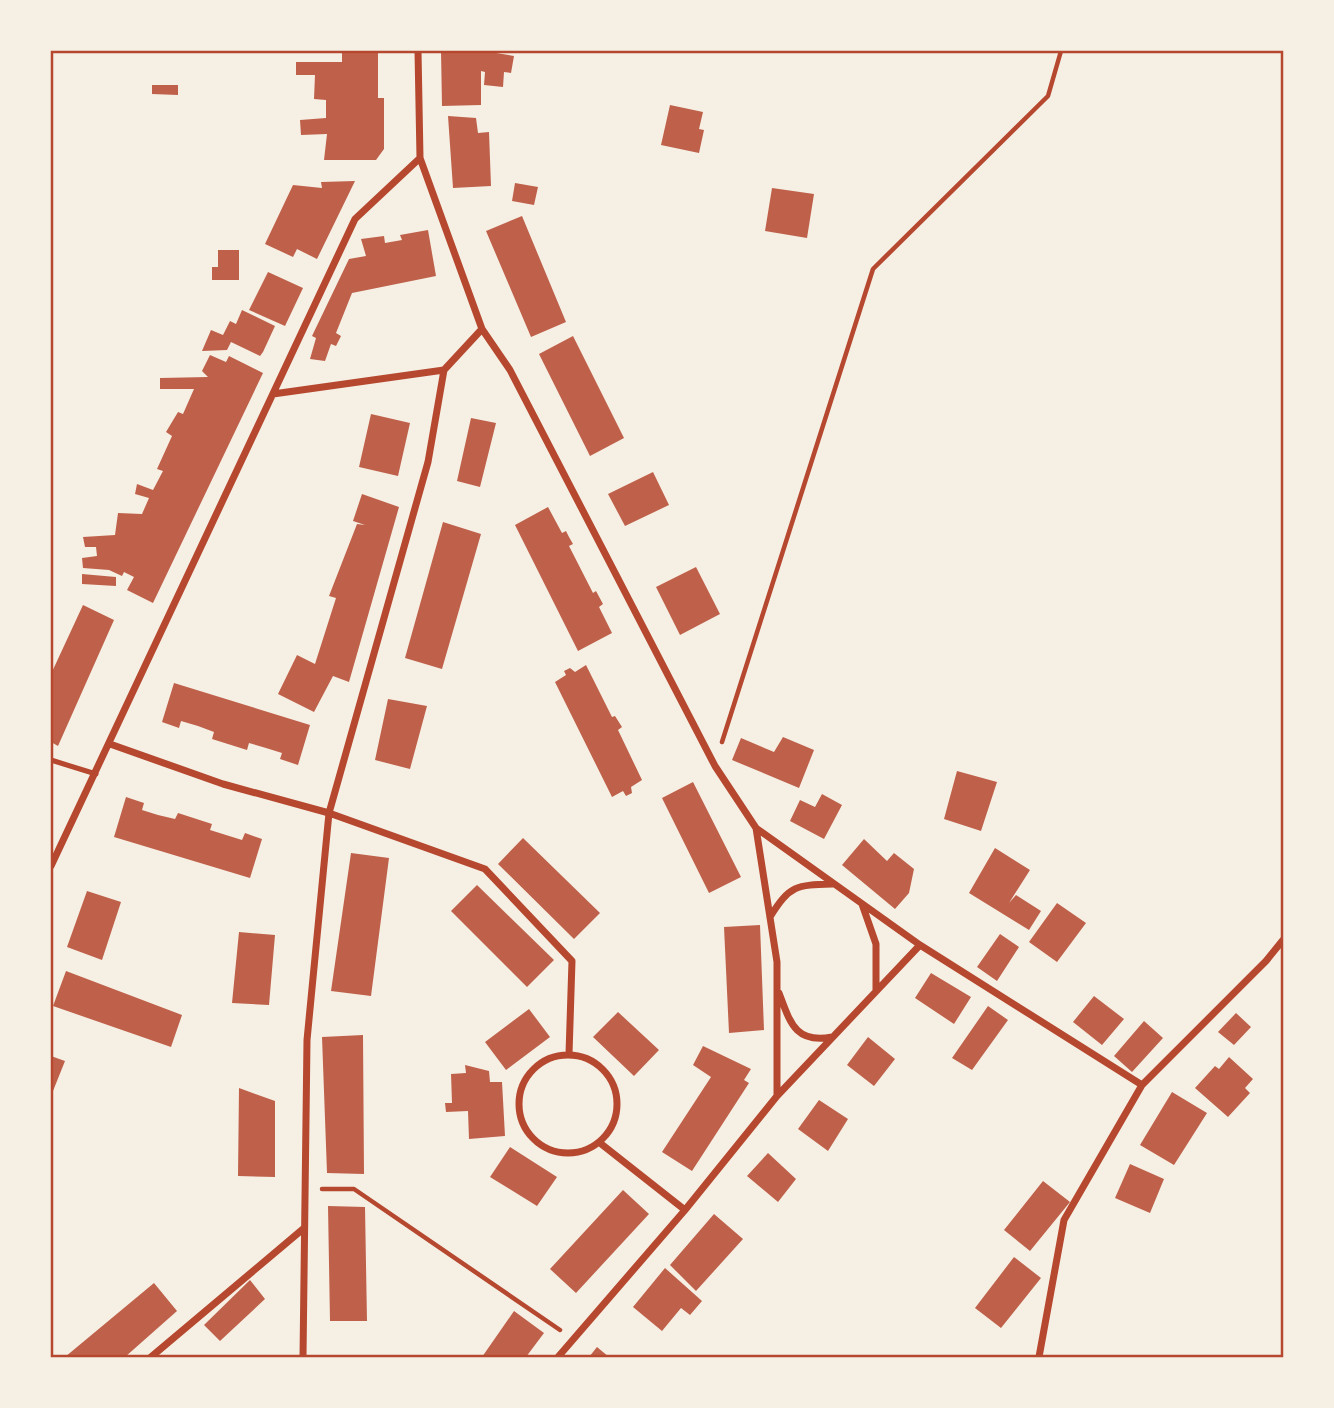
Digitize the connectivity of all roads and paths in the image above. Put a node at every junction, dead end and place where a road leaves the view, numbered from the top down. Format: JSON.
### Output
{"nodes":[{"id":1,"x":418,"y":51,"type":"edge"},
{"id":2,"x":1061,"y":51,"type":"edge"},
{"id":3,"x":420,"y":158,"type":"junction"},
{"id":4,"x":482,"y":329,"type":"junction"},
{"id":5,"x":444,"y":370,"type":"junction"},
{"id":6,"x":273,"y":394,"type":"junction"},
{"id":7,"x":110,"y":744,"type":"junction"},
{"id":8,"x":51,"y":760,"type":"edge"},
{"id":9,"x":715,"y":766,"type":"junction"},
{"id":10,"x":96,"y":774,"type":"junction"},
{"id":11,"x":329,"y":813,"type":"junction"},
{"id":12,"x":756,"y":828,"type":"junction"},
{"id":13,"x":51,"y":866,"type":"edge"},
{"id":14,"x":834,"y":884,"type":"junction"},
{"id":15,"x":862,"y":904,"type":"junction"},
{"id":16,"x":770,"y":917,"type":"junction"},
{"id":17,"x":1283,"y":940,"type":"edge"},
{"id":18,"x":920,"y":945,"type":"junction"},
{"id":19,"x":777,"y":989,"type":"junction"},
{"id":20,"x":876,"y":991,"type":"junction"},
{"id":21,"x":833,"y":1037,"type":"junction"},
{"id":22,"x":569,"y":1054,"type":"junction"},
{"id":23,"x":1142,"y":1085,"type":"junction"},
{"id":24,"x":777,"y":1096,"type":"junction"},
{"id":25,"x":600,"y":1143,"type":"junction"},
{"id":26,"x":304,"y":1189,"type":"junction"},
{"id":27,"x":685,"y":1210,"type":"junction"},
{"id":28,"x":303,"y":1228,"type":"junction"},
{"id":29,"x":573,"y":1340,"type":"junction"},
{"id":30,"x":151,"y":1357,"type":"edge"},
{"id":31,"x":303,"y":1357,"type":"edge"},
{"id":32,"x":558,"y":1357,"type":"edge"},
{"id":33,"x":1039,"y":1357,"type":"edge"}],
"edges":[{"from":1,"to":3,"type":"street"},
{"from":2,"to":9,"type":"path"},
{"from":3,"to":4,"type":"street"},
{"from":3,"to":6,"type":"street"},
{"from":4,"to":5,"type":"street"},
{"from":4,"to":9,"type":"street"},
{"from":5,"to":6,"type":"street"},
{"from":5,"to":11,"type":"street"},
{"from":6,"to":7,"type":"street"},
{"from":7,"to":10,"type":"street"},
{"from":7,"to":11,"type":"street"},
{"from":8,"to":10,"type":"lane"},
{"from":9,"to":12,"type":"street"},
{"from":10,"to":13,"type":"street"},
{"from":11,"to":22,"type":"street"},
{"from":11,"to":26,"type":"street"},
{"from":12,"to":14,"type":"street"},
{"from":12,"to":16,"type":"street"},
{"from":14,"to":15,"type":"street"},
{"from":14,"to":16,"type":"street"},
{"from":15,"to":18,"type":"street"},
{"from":15,"to":20,"type":"street"},
{"from":16,"to":19,"type":"street"},
{"from":17,"to":23,"type":"street"},
{"from":18,"to":20,"type":"street"},
{"from":18,"to":23,"type":"street"},
{"from":19,"to":21,"type":"street"},
{"from":19,"to":24,"type":"street"},
{"from":20,"to":21,"type":"street"},
{"from":21,"to":24,"type":"street"},
{"from":22,"to":25,"type":"street"},
{"from":22,"to":25,"type":"street"},
{"from":23,"to":33,"type":"street"},
{"from":24,"to":27,"type":"street"},
{"from":25,"to":27,"type":"street"},
{"from":26,"to":28,"type":"street"},
{"from":26,"to":29,"type":"path"},
{"from":27,"to":29,"type":"street"},
{"from":28,"to":30,"type":"street"},
{"from":28,"to":31,"type":"street"},
{"from":29,"to":32,"type":"street"}]}
